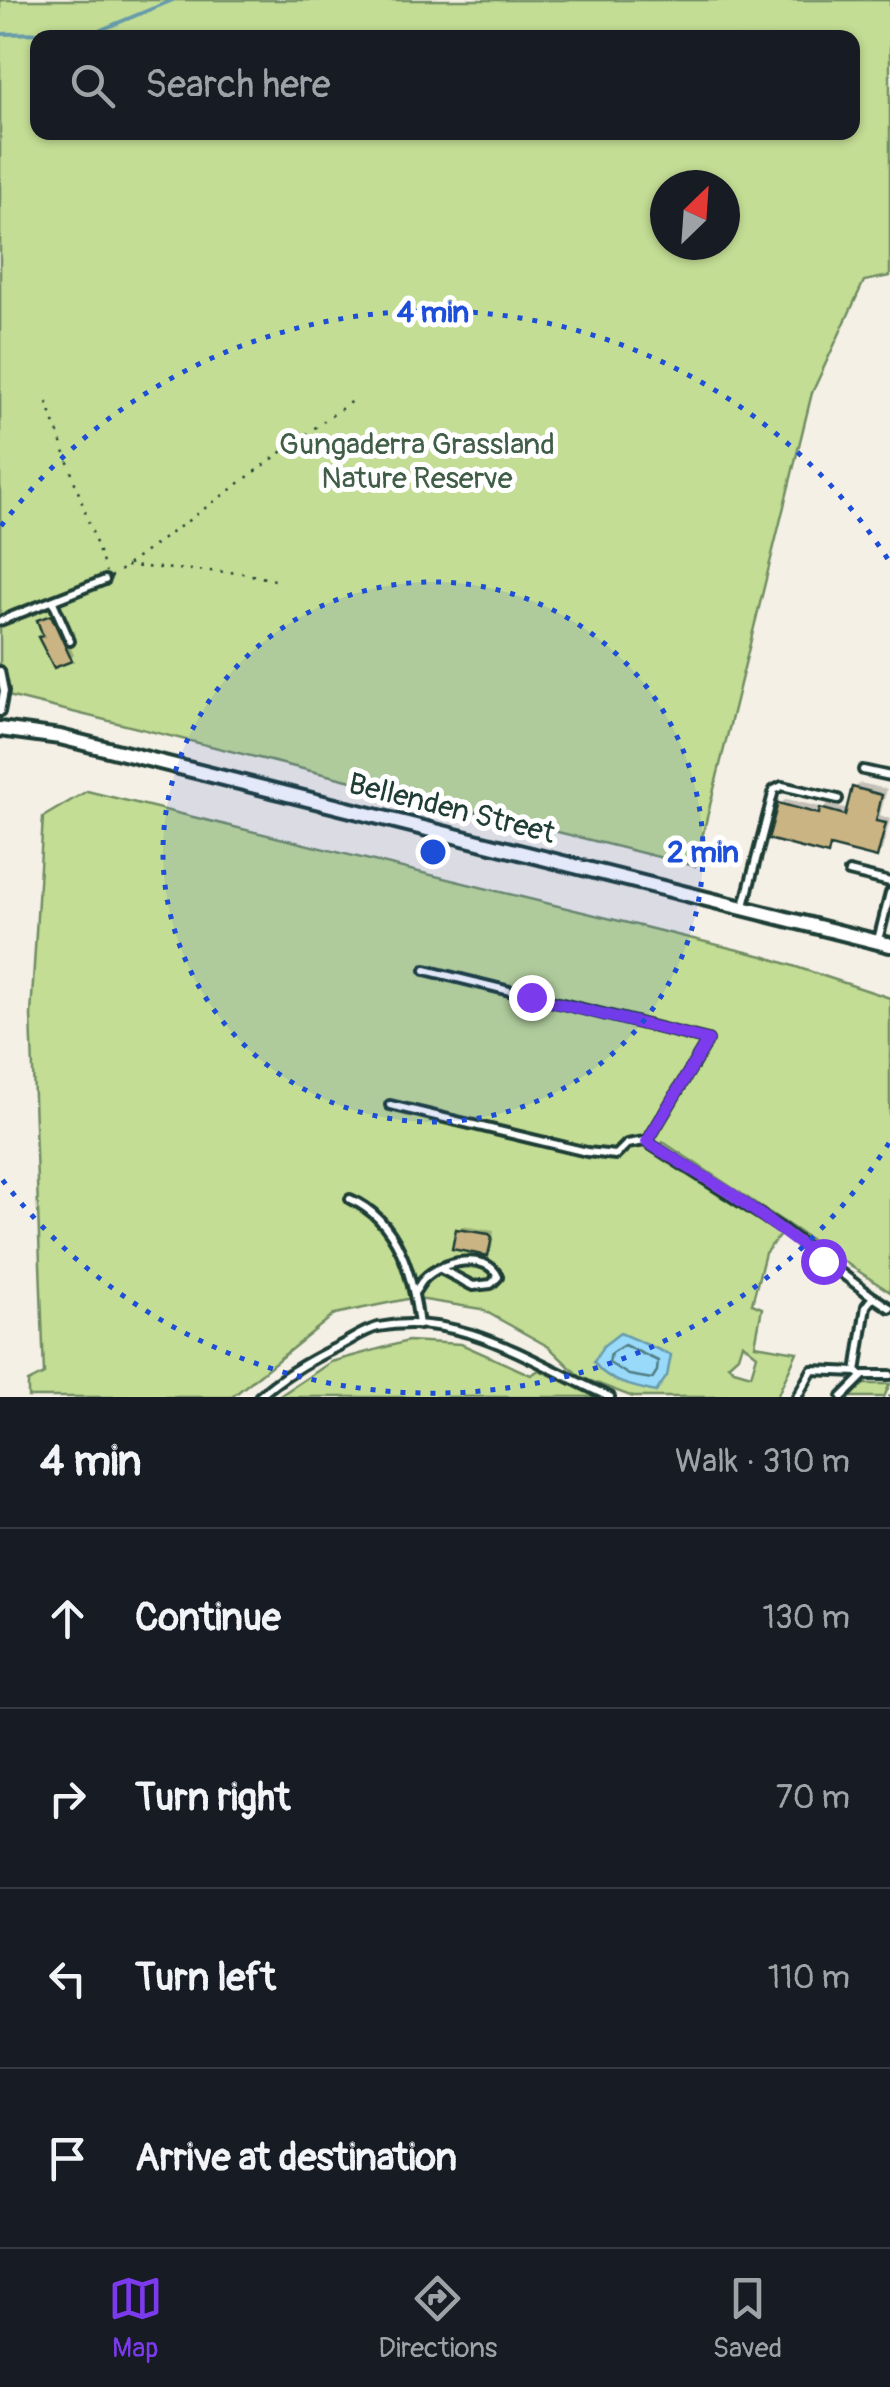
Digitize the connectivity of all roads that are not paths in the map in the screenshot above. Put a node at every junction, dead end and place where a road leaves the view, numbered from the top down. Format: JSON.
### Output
{"nodes":[{"id":1,"x":107,"y":579,"type":"road end"},
{"id":2,"x":53,"y":602,"type":"junction"},
{"id":3,"x":0,"y":621,"type":"edge"},
{"id":4,"x":70,"y":641,"type":"dead end"},
{"id":5,"x":0,"y":671,"type":"edge"},
{"id":6,"x":0,"y":712,"type":"edge"},
{"id":7,"x":0,"y":730,"type":"edge"},
{"id":8,"x":863,"y":770,"type":"dead end"},
{"id":9,"x":890,"y":776,"type":"edge"},
{"id":10,"x":838,"y":800,"type":"dead end"},
{"id":11,"x":849,"y":872,"type":"dead end"},
{"id":12,"x":890,"y":882,"type":"edge"},
{"id":13,"x":890,"y":893,"type":"edge"},
{"id":14,"x":744,"y":906,"type":"junction"},
{"id":15,"x":884,"y":942,"type":"edge"},
{"id":16,"x":425,"y":970,"type":"dead end"},
{"id":17,"x":390,"y":1105,"type":"dead end"},
{"id":18,"x":647,"y":1142,"type":"junction"},
{"id":19,"x":350,"y":1199,"type":"dead end"},
{"id":20,"x":441,"y":1268,"type":"junction"},
{"id":21,"x":414,"y":1293,"type":"junction"},
{"id":22,"x":873,"y":1297,"type":"junction"},
{"id":23,"x":890,"y":1308,"type":"edge"},
{"id":24,"x":419,"y":1325,"type":"junction"},
{"id":25,"x":859,"y":1374,"type":"junction"},
{"id":26,"x":890,"y":1375,"type":"edge"},
{"id":27,"x":259,"y":1397,"type":"edge"},
{"id":28,"x":610,"y":1397,"type":"edge"},
{"id":29,"x":797,"y":1397,"type":"edge"},
{"id":30,"x":842,"y":1397,"type":"edge"}],
"edges":[{"from":1,"to":2,"type":"lane"},
{"from":2,"to":3,"type":"lane"},
{"from":2,"to":4,"type":"lane"},
{"from":5,"to":6,"type":"lane"},
{"from":7,"to":14,"type":"street","name":"Bellenden Street"},
{"from":8,"to":9,"type":"lane"},
{"from":10,"to":14,"type":"lane"},
{"from":11,"to":12,"type":"lane"},
{"from":13,"to":15,"type":"lane"},
{"from":14,"to":15,"type":"street","name":"Bellenden Street"},
{"from":16,"to":18,"type":"lane"},
{"from":17,"to":18,"type":"lane"},
{"from":18,"to":22,"type":"lane"},
{"from":19,"to":21,"type":"lane"},
{"from":20,"to":20,"type":"lane"},
{"from":20,"to":21,"type":"lane"},
{"from":21,"to":24,"type":"lane"},
{"from":22,"to":23,"type":"lane"},
{"from":22,"to":25,"type":"lane"},
{"from":24,"to":27,"type":"lane"},
{"from":24,"to":28,"type":"lane"},
{"from":25,"to":26,"type":"lane"},
{"from":25,"to":29,"type":"lane"},
{"from":25,"to":30,"type":"lane"}]}
